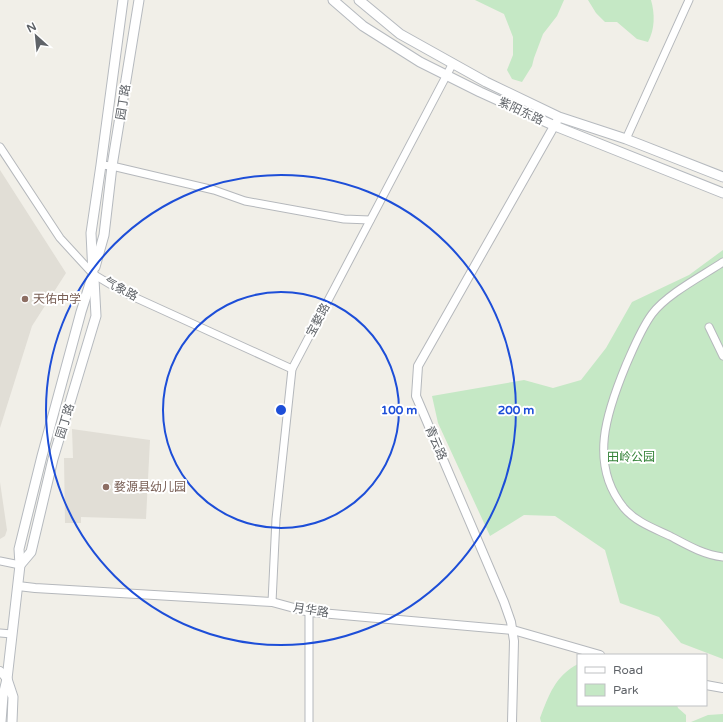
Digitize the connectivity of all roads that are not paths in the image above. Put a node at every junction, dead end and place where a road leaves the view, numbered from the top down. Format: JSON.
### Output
{"nodes":[{"id":1,"x":123,"y":0,"type":"edge"},
{"id":2,"x":139,"y":0,"type":"edge"},
{"id":3,"x":334,"y":0,"type":"edge"},
{"id":4,"x":358,"y":0,"type":"edge"},
{"id":5,"x":689,"y":0,"type":"edge"},
{"id":6,"x":453,"y":63,"type":"junction"},
{"id":7,"x":446,"y":76,"type":"junction"},
{"id":8,"x":559,"y":117,"type":"junction"},
{"id":9,"x":555,"y":126,"type":"junction"},
{"id":10,"x":626,"y":139,"type":"junction"},
{"id":11,"x":0,"y":147,"type":"edge"},
{"id":12,"x":101,"y":165,"type":"junction"},
{"id":13,"x":112,"y":166,"type":"junction"},
{"id":14,"x":723,"y":177,"type":"edge"},
{"id":15,"x":723,"y":193,"type":"edge"},
{"id":16,"x":370,"y":220,"type":"junction"},
{"id":17,"x":723,"y":262,"type":"edge"},
{"id":18,"x":93,"y":274,"type":"junction"},
{"id":19,"x":709,"y":327,"type":"dead end"},
{"id":20,"x":723,"y":356,"type":"edge"},
{"id":21,"x":292,"y":369,"type":"junction"},
{"id":22,"x":723,"y":557,"type":"edge"},
{"id":23,"x":0,"y":561,"type":"edge"},
{"id":24,"x":20,"y":566,"type":"junction"},
{"id":25,"x":18,"y":586,"type":"junction"},
{"id":26,"x":272,"y":602,"type":"junction"},
{"id":27,"x":309,"y":612,"type":"junction"},
{"id":28,"x":513,"y":630,"type":"junction"},
{"id":29,"x":0,"y":633,"type":"edge"},
{"id":30,"x":12,"y":634,"type":"junction"},
{"id":31,"x":597,"y":654,"type":"edge"},
{"id":32,"x":0,"y":671,"type":"edge"},
{"id":33,"x":4,"y":678,"type":"edge"},
{"id":34,"x":707,"y":684,"type":"edge"},
{"id":35,"x":723,"y":688,"type":"edge"},
{"id":36,"x":1,"y":722,"type":"edge"},
{"id":37,"x":12,"y":722,"type":"edge"},
{"id":38,"x":309,"y":722,"type":"edge"},
{"id":39,"x":512,"y":722,"type":"edge"}],
"edges":[{"from":1,"to":12,"type":"main road","name":"园丁路"},
{"from":2,"to":13,"type":"main road","name":"园丁路"},
{"from":3,"to":7,"type":"main road","name":"紫阳东路"},
{"from":4,"to":6,"type":"main road","name":"紫阳东路"},
{"from":5,"to":10,"type":"street"},
{"from":6,"to":7,"type":"street","name":"宝婺路"},
{"from":6,"to":8,"type":"main road","name":"紫阳东路"},
{"from":7,"to":9,"type":"main road","name":"紫阳东路"},
{"from":7,"to":16,"type":"street","name":"宝婺路"},
{"from":8,"to":9,"type":"street","name":"青云路"},
{"from":8,"to":10,"type":"main road","name":"紫阳东路"},
{"from":9,"to":15,"type":"main road","name":"紫阳东路"},
{"from":9,"to":28,"type":"street","name":"青云路"},
{"from":10,"to":14,"type":"main road","name":"紫阳东路"},
{"from":11,"to":18,"type":"street","name":"气象路"},
{"from":12,"to":13,"type":"street"},
{"from":12,"to":18,"type":"main road","name":"园丁路"},
{"from":13,"to":16,"type":"street"},
{"from":13,"to":18,"type":"main road","name":"园丁路"},
{"from":16,"to":21,"type":"street","name":"宝婺路"},
{"from":17,"to":22,"type":"street"},
{"from":18,"to":21,"type":"street","name":"气象路"},
{"from":18,"to":24,"type":"main road","name":"园丁路"},
{"from":18,"to":24,"type":"main road","name":"园丁路"},
{"from":19,"to":20,"type":"street"},
{"from":21,"to":26,"type":"street","name":"宝婺路"},
{"from":23,"to":24,"type":"street"},
{"from":24,"to":25,"type":"main road","name":"园丁路"},
{"from":25,"to":26,"type":"street","name":"月华路"},
{"from":25,"to":30,"type":"main road","name":"园丁路"},
{"from":26,"to":27,"type":"street","name":"月华路"},
{"from":27,"to":28,"type":"street","name":"月华路"},
{"from":27,"to":38,"type":"street"},
{"from":28,"to":31,"type":"street","name":"月华路"},
{"from":28,"to":39,"type":"street","name":"青云路"},
{"from":29,"to":30,"type":"street"},
{"from":30,"to":33,"type":"main road","name":"园丁路"},
{"from":32,"to":33,"type":"street"},
{"from":33,"to":36,"type":"main road","name":"园丁路"},
{"from":33,"to":37,"type":"main road"},
{"from":34,"to":35,"type":"street"}]}
